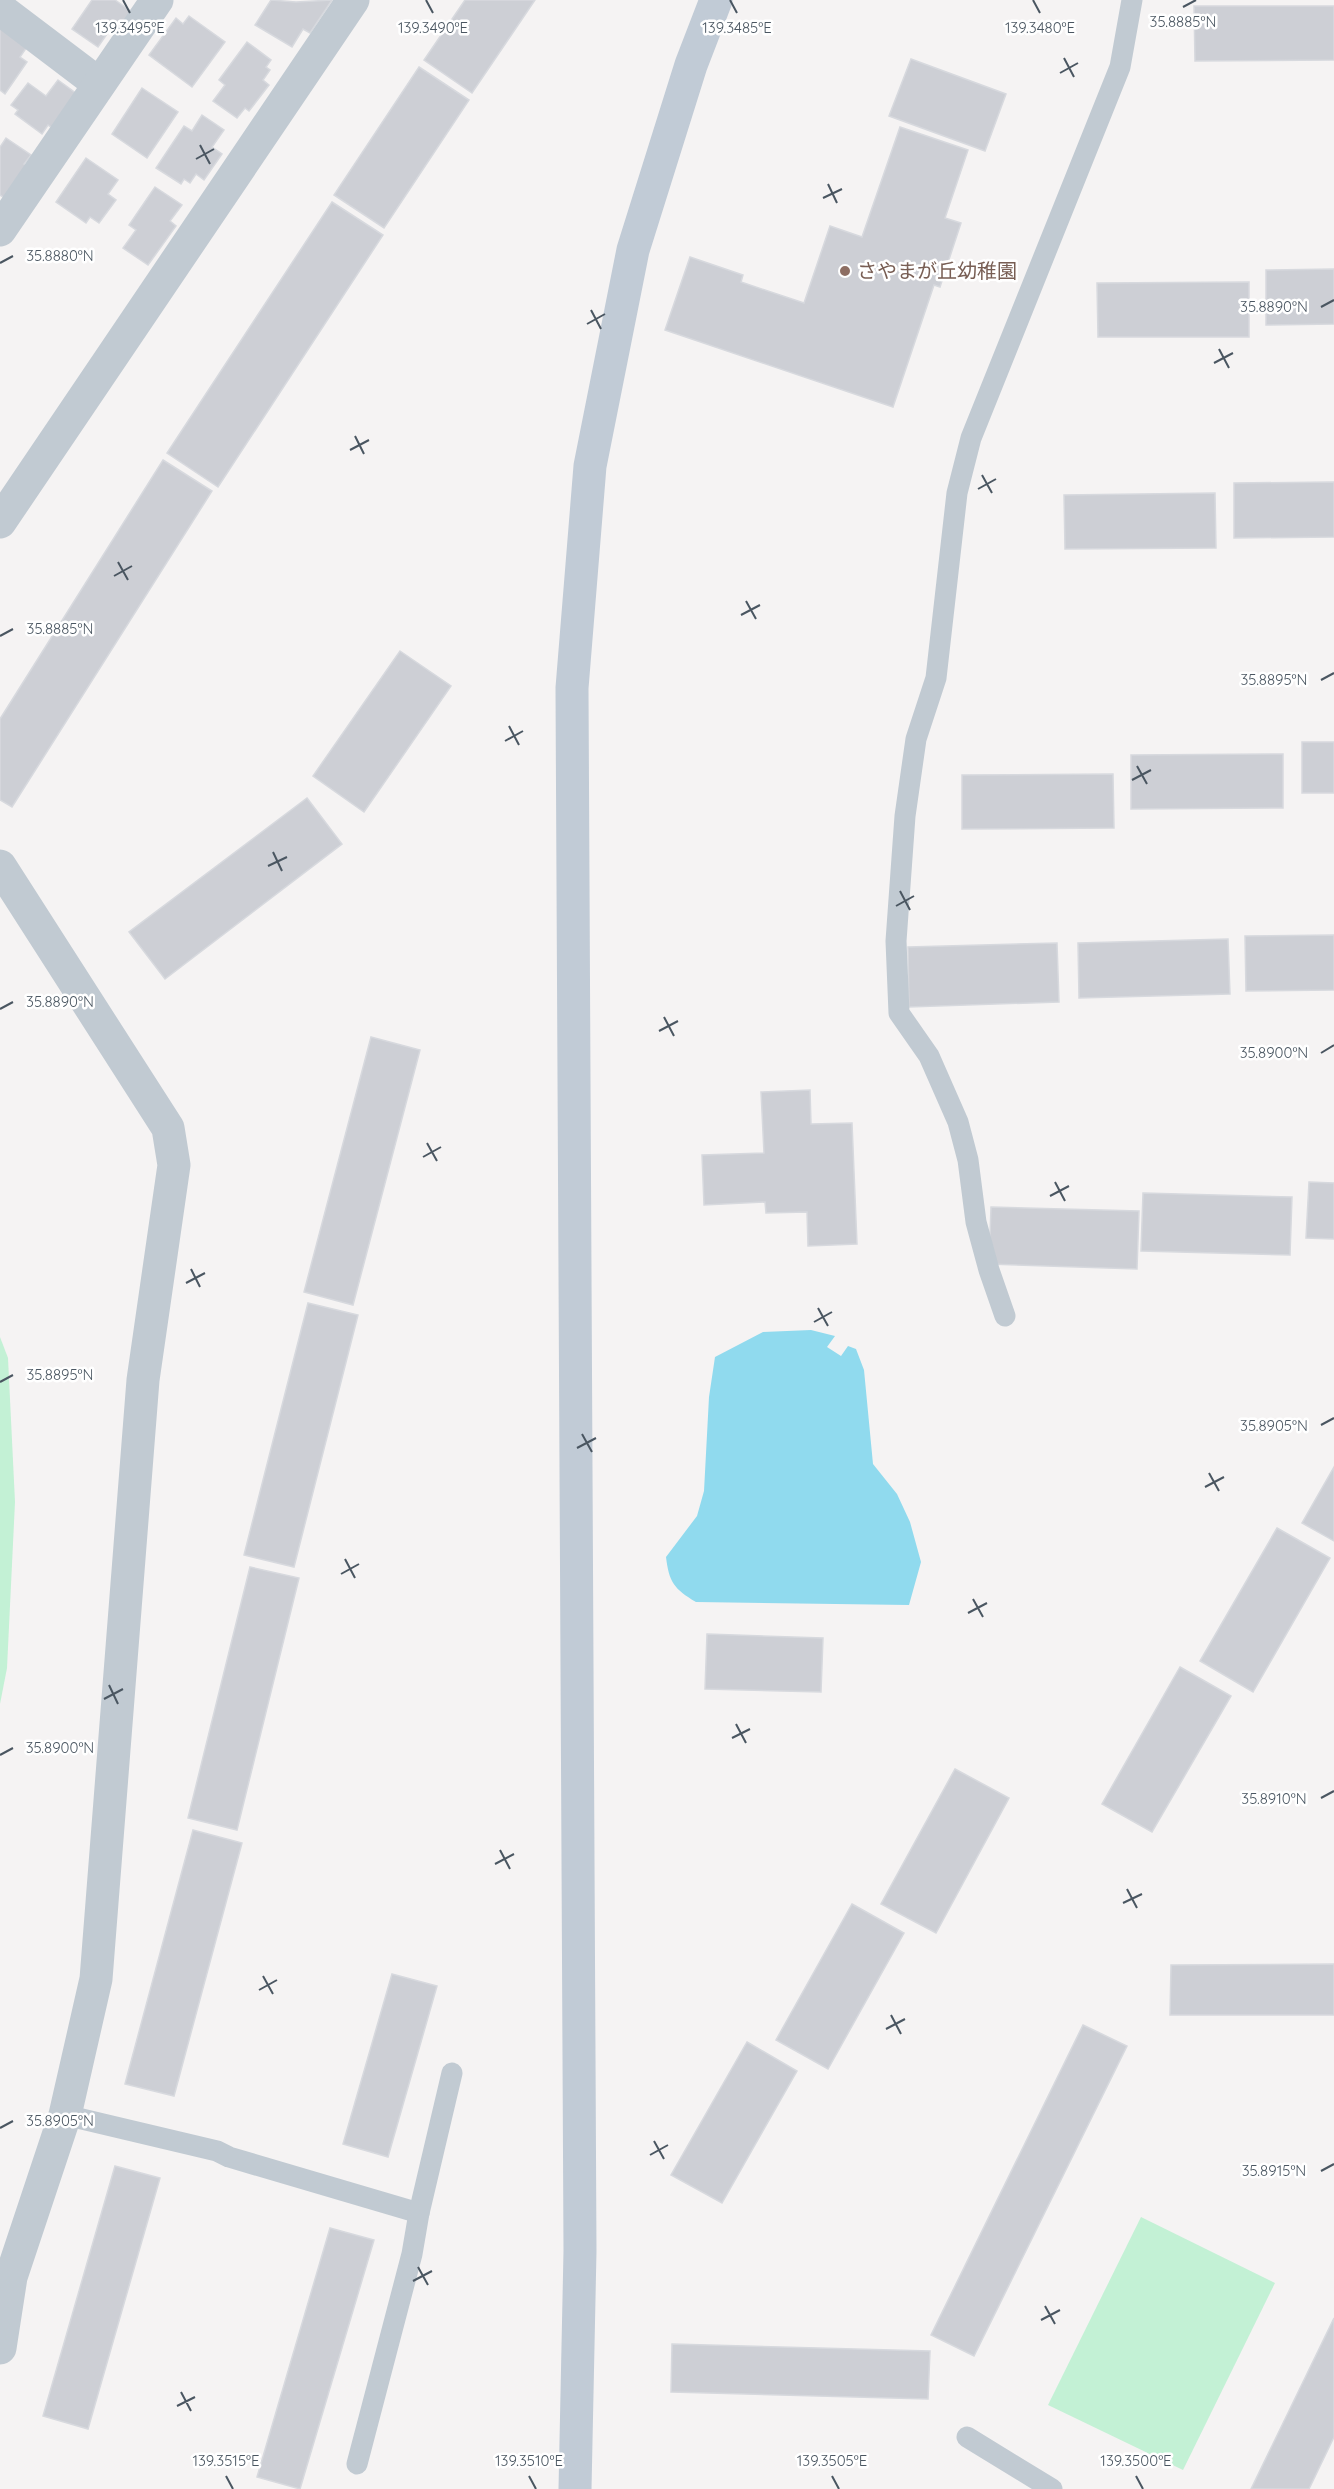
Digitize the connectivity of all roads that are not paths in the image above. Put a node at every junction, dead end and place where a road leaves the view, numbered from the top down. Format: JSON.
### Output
{"nodes":[{"id":1,"x":157,"y":0,"type":"edge"},
{"id":2,"x":353,"y":0,"type":"edge"},
{"id":3,"x":716,"y":0,"type":"edge"},
{"id":4,"x":1132,"y":0,"type":"edge"},
{"id":5,"x":0,"y":9,"type":"edge"},
{"id":6,"x":99,"y":84,"type":"junction"},
{"id":7,"x":0,"y":230,"type":"edge"},
{"id":8,"x":0,"y":522,"type":"edge"},
{"id":9,"x":0,"y":866,"type":"edge"},
{"id":10,"x":1005,"y":1316,"type":"dead end"},
{"id":11,"x":452,"y":2073,"type":"dead end"},
{"id":12,"x":65,"y":2115,"type":"junction"},
{"id":13,"x":419,"y":2213,"type":"junction"},
{"id":14,"x":0,"y":2348,"type":"edge"},
{"id":15,"x":967,"y":2437,"type":"dead end"},
{"id":16,"x":357,"y":2464,"type":"dead end"},
{"id":17,"x":574,"y":2489,"type":"edge"},
{"id":18,"x":1052,"y":2489,"type":"edge"}],
"edges":[{"from":1,"to":6,"type":"street"},
{"from":2,"to":8,"type":"street"},
{"from":3,"to":17,"type":"street"},
{"from":4,"to":10,"type":"lane"},
{"from":5,"to":6,"type":"street"},
{"from":6,"to":7,"type":"street"},
{"from":9,"to":12,"type":"street"},
{"from":11,"to":13,"type":"lane"},
{"from":12,"to":13,"type":"lane"},
{"from":12,"to":14,"type":"street"},
{"from":13,"to":16,"type":"lane"},
{"from":15,"to":18,"type":"lane"}]}
